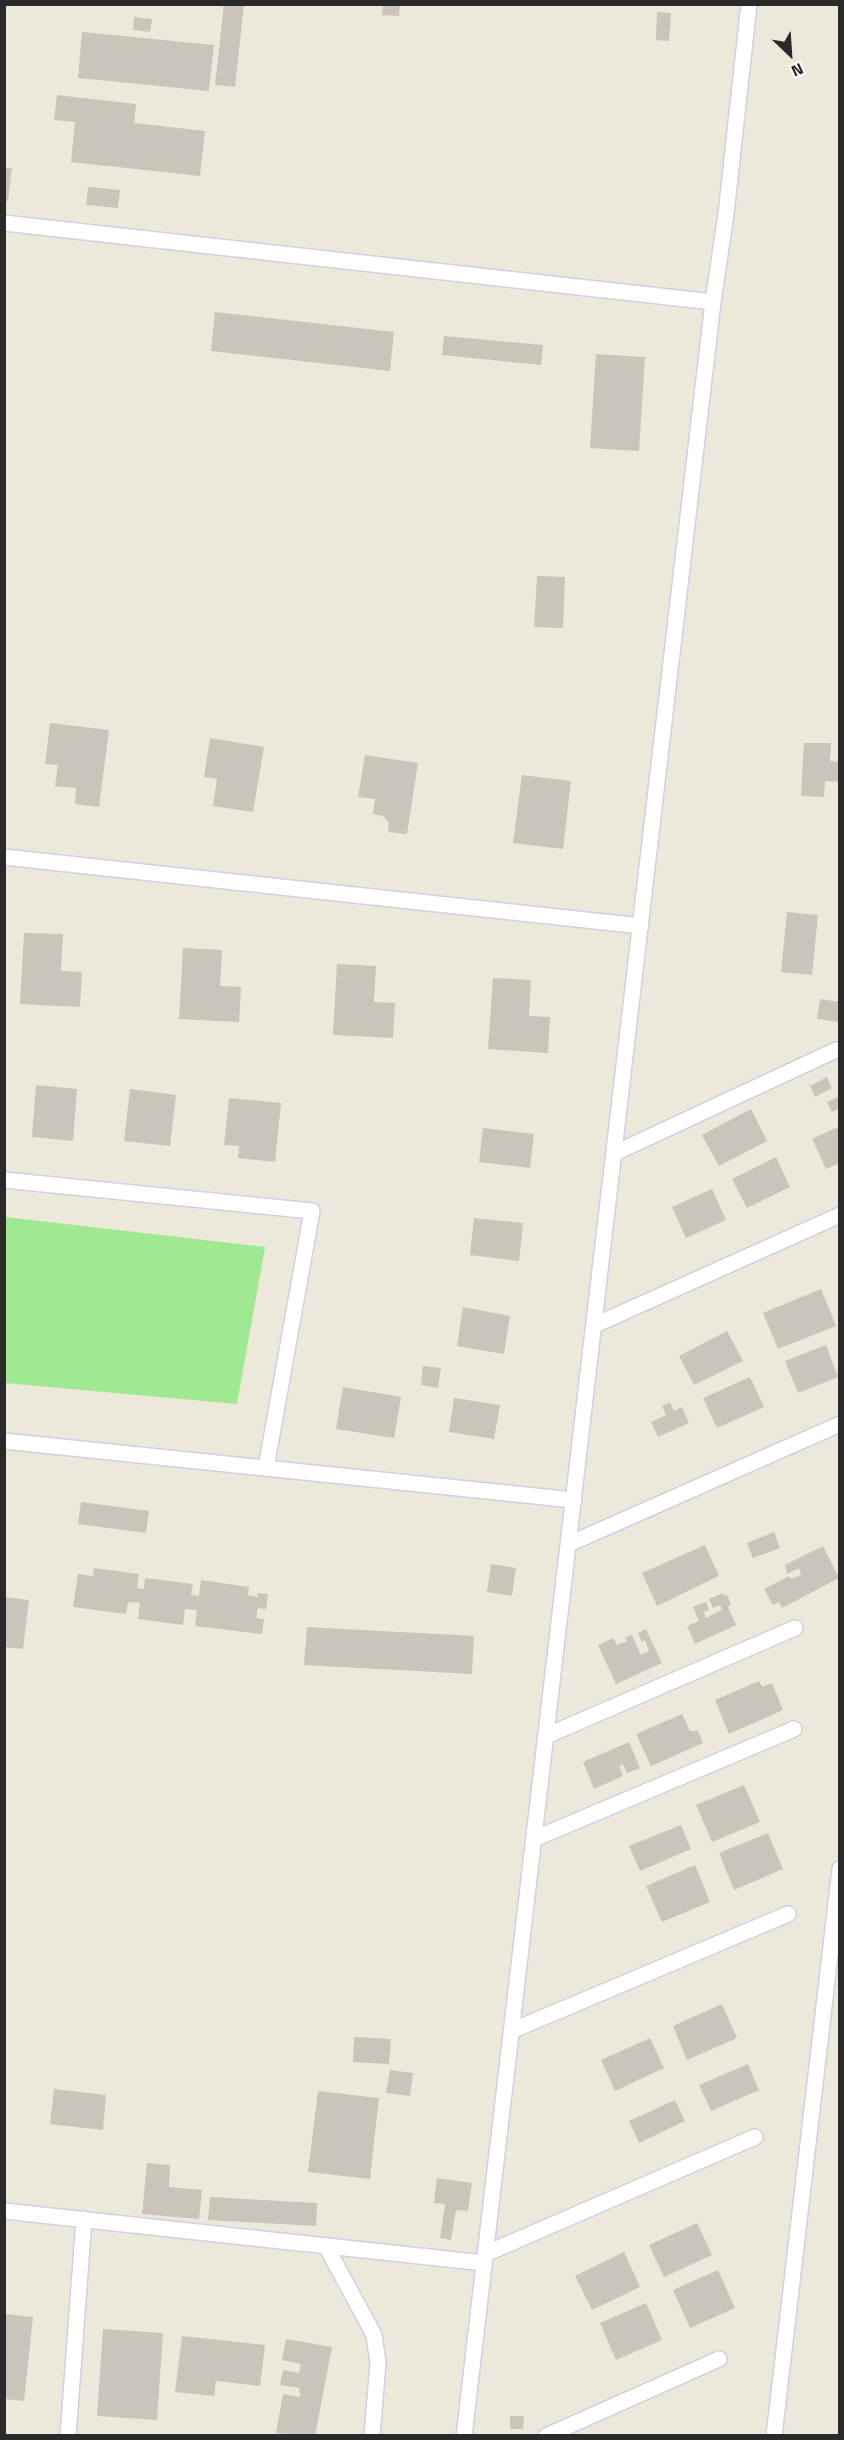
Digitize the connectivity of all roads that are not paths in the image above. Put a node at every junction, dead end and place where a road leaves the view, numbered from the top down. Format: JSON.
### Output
{"nodes":[{"id":1,"x":749,"y":4,"type":"edge"},
{"id":2,"x":4,"y":223,"type":"edge"},
{"id":3,"x":713,"y":302,"type":"junction"},
{"id":4,"x":4,"y":857,"type":"edge"},
{"id":5,"x":641,"y":926,"type":"junction"},
{"id":6,"x":836,"y":1050,"type":"dead end"},
{"id":7,"x":615,"y":1153,"type":"junction"},
{"id":8,"x":4,"y":1180,"type":"edge"},
{"id":9,"x":840,"y":1215,"type":"edge"},
{"id":10,"x":595,"y":1325,"type":"junction"},
{"id":11,"x":840,"y":1424,"type":"edge"},
{"id":12,"x":4,"y":1441,"type":"edge"},
{"id":13,"x":266,"y":1468,"type":"junction"},
{"id":14,"x":574,"y":1500,"type":"junction"},
{"id":15,"x":569,"y":1544,"type":"junction"},
{"id":16,"x":795,"y":1628,"type":"dead end"},
{"id":17,"x":794,"y":1729,"type":"dead end"},
{"id":18,"x":546,"y":1736,"type":"junction"},
{"id":19,"x":534,"y":1839,"type":"junction"},
{"id":20,"x":840,"y":1869,"type":"edge"},
{"id":21,"x":788,"y":1914,"type":"dead end"},
{"id":22,"x":511,"y":2031,"type":"junction"},
{"id":23,"x":755,"y":2137,"type":"dead end"},
{"id":24,"x":4,"y":2211,"type":"edge"},
{"id":25,"x":84,"y":2219,"type":"junction"},
{"id":26,"x":326,"y":2246,"type":"junction"},
{"id":27,"x":484,"y":2258,"type":"junction"},
{"id":28,"x":719,"y":2359,"type":"dead end"},
{"id":29,"x":68,"y":2436,"type":"edge"},
{"id":30,"x":372,"y":2436,"type":"edge"},
{"id":31,"x":464,"y":2436,"type":"edge"},
{"id":32,"x":546,"y":2436,"type":"edge"},
{"id":33,"x":774,"y":2436,"type":"edge"}],
"edges":[{"from":1,"to":3,"type":"street"},
{"from":2,"to":3,"type":"street"},
{"from":3,"to":5,"type":"street"},
{"from":4,"to":5,"type":"street"},
{"from":5,"to":7,"type":"street"},
{"from":6,"to":7,"type":"street"},
{"from":7,"to":10,"type":"street"},
{"from":8,"to":13,"type":"street"},
{"from":9,"to":10,"type":"street"},
{"from":10,"to":14,"type":"street"},
{"from":11,"to":15,"type":"street"},
{"from":12,"to":13,"type":"street"},
{"from":13,"to":14,"type":"street"},
{"from":14,"to":15,"type":"street"},
{"from":15,"to":18,"type":"street"},
{"from":16,"to":18,"type":"street"},
{"from":17,"to":19,"type":"street"},
{"from":18,"to":19,"type":"street"},
{"from":19,"to":22,"type":"street"},
{"from":20,"to":33,"type":"street"},
{"from":21,"to":22,"type":"street"},
{"from":22,"to":27,"type":"street"},
{"from":23,"to":27,"type":"street"},
{"from":24,"to":25,"type":"street"},
{"from":25,"to":26,"type":"street"},
{"from":25,"to":29,"type":"street"},
{"from":26,"to":27,"type":"street"},
{"from":26,"to":30,"type":"street"},
{"from":27,"to":31,"type":"street"},
{"from":28,"to":32,"type":"street"}]}
